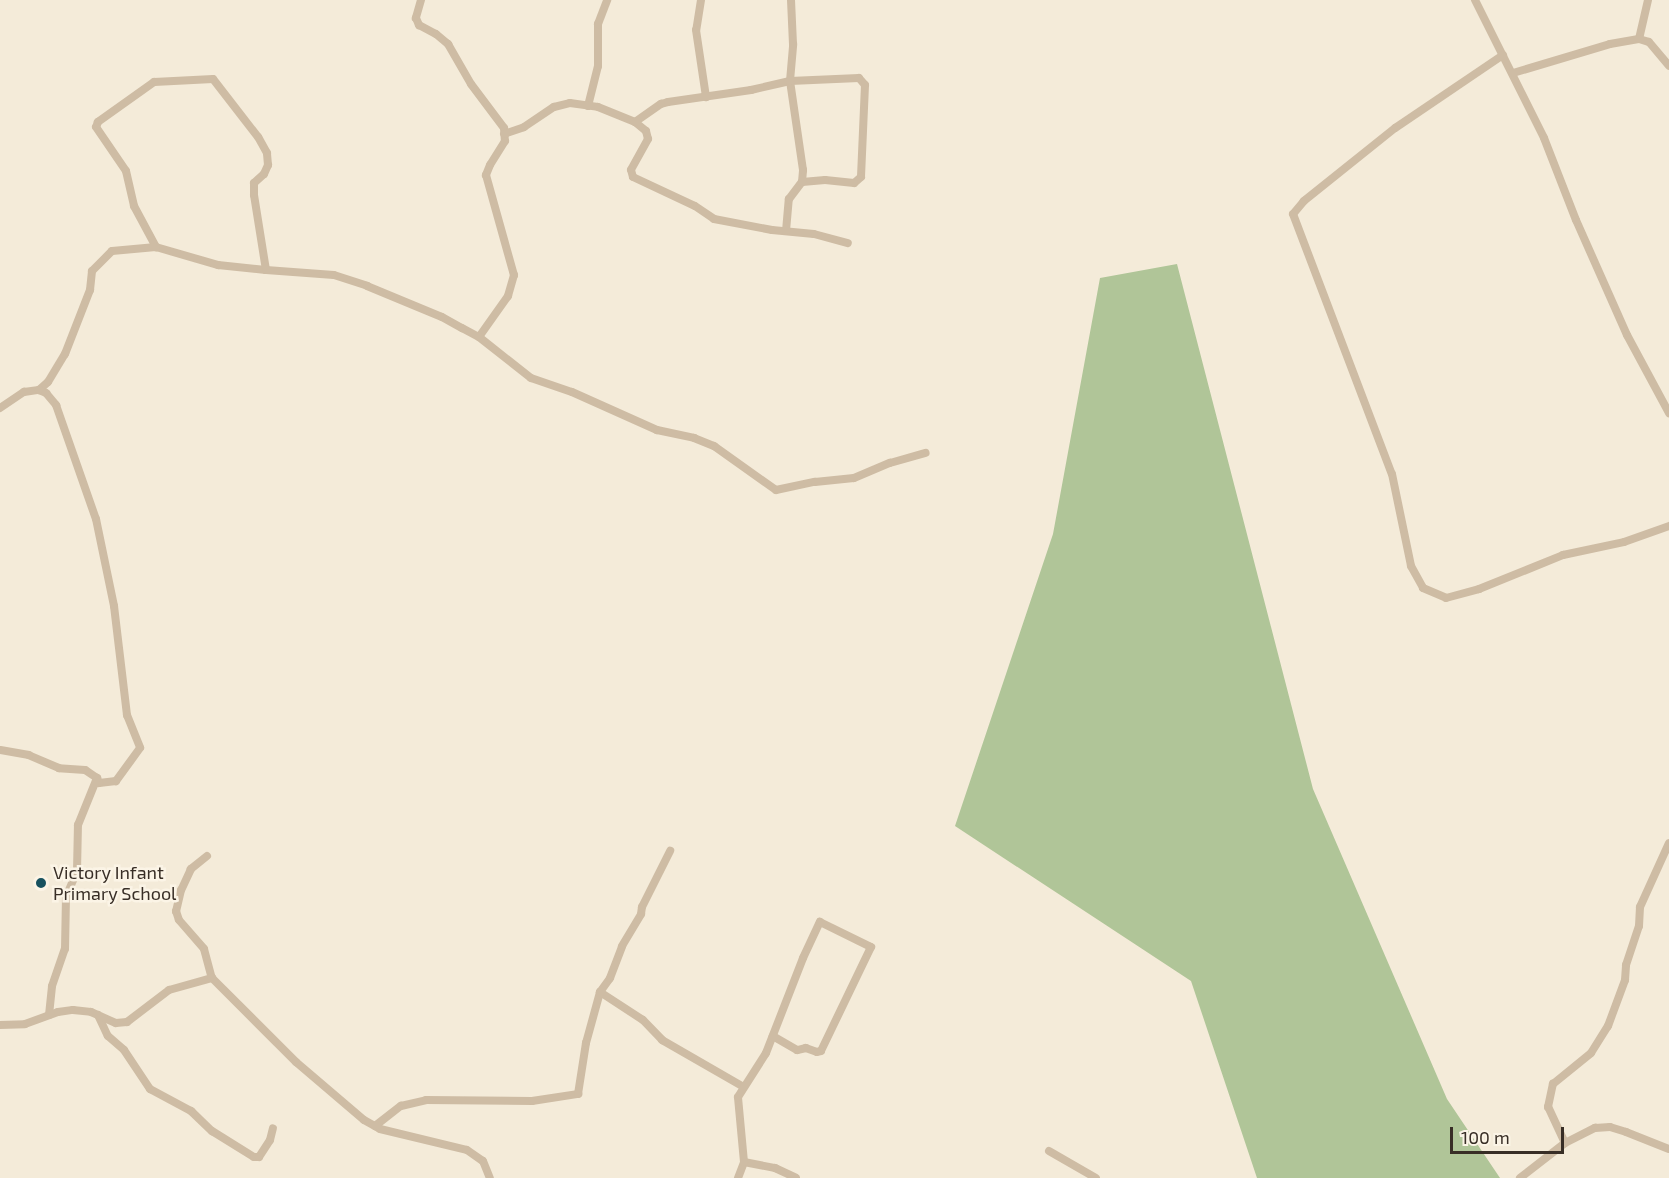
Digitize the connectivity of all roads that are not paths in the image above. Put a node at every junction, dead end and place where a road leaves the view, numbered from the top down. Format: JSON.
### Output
{"nodes":[{"id":1,"x":421,"y":0,"type":"edge"},
{"id":2,"x":607,"y":0,"type":"edge"},
{"id":3,"x":701,"y":0,"type":"edge"},
{"id":4,"x":791,"y":0,"type":"edge"},
{"id":5,"x":1475,"y":0,"type":"edge"},
{"id":6,"x":1648,"y":0,"type":"edge"},
{"id":7,"x":1639,"y":39,"type":"junction"},
{"id":8,"x":1503,"y":55,"type":"junction"},
{"id":9,"x":1669,"y":66,"type":"edge"},
{"id":10,"x":1513,"y":73,"type":"junction"},
{"id":11,"x":790,"y":81,"type":"junction"},
{"id":12,"x":706,"y":97,"type":"junction"},
{"id":13,"x":588,"y":106,"type":"junction"},
{"id":14,"x":635,"y":122,"type":"junction"},
{"id":15,"x":504,"y":134,"type":"junction"},
{"id":16,"x":802,"y":182,"type":"junction"},
{"id":17,"x":786,"y":231,"type":"junction"},
{"id":18,"x":848,"y":243,"type":"dead end"},
{"id":19,"x":156,"y":247,"type":"junction"},
{"id":20,"x":266,"y":270,"type":"junction"},
{"id":21,"x":479,"y":337,"type":"junction"},
{"id":22,"x":39,"y":390,"type":"junction"},
{"id":23,"x":0,"y":408,"type":"edge"},
{"id":24,"x":1669,"y":413,"type":"edge"},
{"id":25,"x":926,"y":453,"type":"dead end"},
{"id":26,"x":1669,"y":526,"type":"edge"},
{"id":27,"x":0,"y":750,"type":"edge"},
{"id":28,"x":97,"y":778,"type":"junction"},
{"id":29,"x":1669,"y":843,"type":"edge"},
{"id":30,"x":670,"y":851,"type":"dead end"},
{"id":31,"x":207,"y":856,"type":"dead end"},
{"id":32,"x":212,"y":978,"type":"junction"},
{"id":33,"x":600,"y":992,"type":"junction"},
{"id":34,"x":98,"y":1015,"type":"junction"},
{"id":35,"x":49,"y":1016,"type":"junction"},
{"id":36,"x":0,"y":1025,"type":"edge"},
{"id":37,"x":773,"y":1036,"type":"junction"},
{"id":38,"x":742,"y":1086,"type":"junction"},
{"id":39,"x":375,"y":1126,"type":"junction"},
{"id":40,"x":273,"y":1128,"type":"dead end"},
{"id":41,"x":1565,"y":1143,"type":"junction"},
{"id":42,"x":1669,"y":1149,"type":"edge"},
{"id":43,"x":1048,"y":1151,"type":"dead end"},
{"id":44,"x":744,"y":1162,"type":"junction"},
{"id":45,"x":490,"y":1178,"type":"edge"},
{"id":46,"x":738,"y":1178,"type":"edge"},
{"id":47,"x":796,"y":1178,"type":"edge"},
{"id":48,"x":1096,"y":1178,"type":"edge"},
{"id":49,"x":1520,"y":1178,"type":"edge"}],
"edges":[{"from":1,"to":15,"type":"street"},
{"from":2,"to":13,"type":"street"},
{"from":3,"to":12,"type":"street"},
{"from":4,"to":11,"type":"street"},
{"from":5,"to":8,"type":"street"},
{"from":6,"to":7,"type":"street"},
{"from":7,"to":9,"type":"street"},
{"from":7,"to":10,"type":"street"},
{"from":8,"to":10,"type":"street"},
{"from":8,"to":26,"type":"street"},
{"from":10,"to":24,"type":"street"},
{"from":11,"to":12,"type":"street"},
{"from":11,"to":16,"type":"street"},
{"from":11,"to":16,"type":"street"},
{"from":12,"to":14,"type":"street"},
{"from":13,"to":14,"type":"street"},
{"from":13,"to":15,"type":"street"},
{"from":14,"to":17,"type":"street"},
{"from":15,"to":21,"type":"street"},
{"from":16,"to":17,"type":"street"},
{"from":17,"to":18,"type":"street"},
{"from":19,"to":20,"type":"street"},
{"from":19,"to":20,"type":"street"},
{"from":19,"to":22,"type":"street"},
{"from":20,"to":21,"type":"street"},
{"from":21,"to":25,"type":"street"},
{"from":22,"to":23,"type":"street"},
{"from":22,"to":28,"type":"street"},
{"from":27,"to":28,"type":"street"},
{"from":28,"to":35,"type":"street"},
{"from":29,"to":41,"type":"street"},
{"from":30,"to":33,"type":"street"},
{"from":31,"to":32,"type":"street"},
{"from":32,"to":34,"type":"street"},
{"from":32,"to":39,"type":"street"},
{"from":33,"to":38,"type":"street"},
{"from":33,"to":39,"type":"street"},
{"from":34,"to":35,"type":"street"},
{"from":34,"to":40,"type":"street"},
{"from":35,"to":36,"type":"street"},
{"from":37,"to":37,"type":"street"},
{"from":37,"to":38,"type":"street"},
{"from":38,"to":44,"type":"street"},
{"from":39,"to":45,"type":"street"},
{"from":41,"to":42,"type":"street"},
{"from":41,"to":49,"type":"street"},
{"from":43,"to":48,"type":"street"},
{"from":44,"to":46,"type":"street"},
{"from":44,"to":47,"type":"street"}]}
